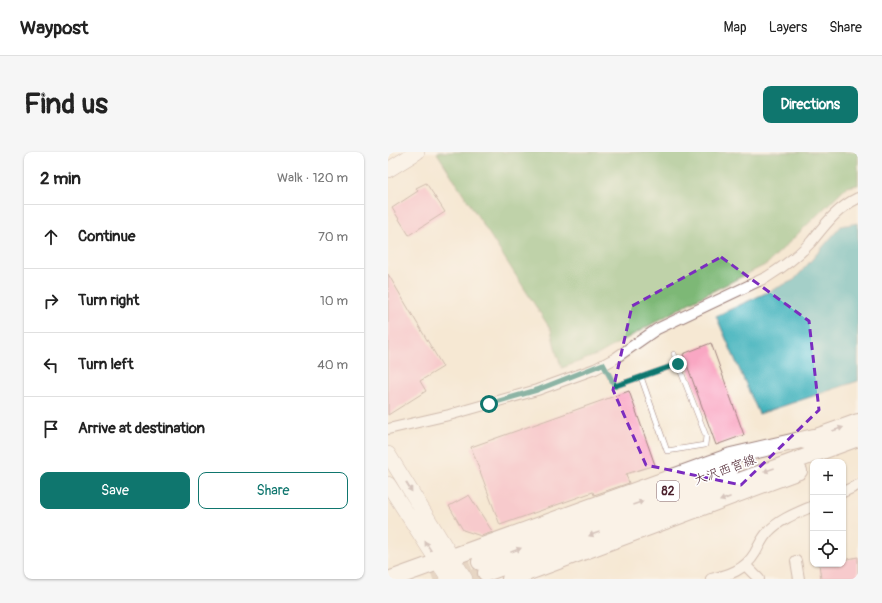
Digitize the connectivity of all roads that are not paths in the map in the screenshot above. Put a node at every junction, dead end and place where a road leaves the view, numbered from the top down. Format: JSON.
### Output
{"nodes":[{"id":1,"x":417,"y":152,"type":"edge"},
{"id":2,"x":388,"y":170,"type":"edge"},
{"id":3,"x":858,"y":198,"type":"edge"},
{"id":4,"x":674,"y":354,"type":"dead end"},
{"id":5,"x":603,"y":364,"type":"junction"},
{"id":6,"x":678,"y":364,"type":"junction"},
{"id":7,"x":642,"y":377,"type":"junction"},
{"id":8,"x":858,"y":422,"type":"edge"},
{"id":9,"x":388,"y":429,"type":"edge"},
{"id":10,"x":814,"y":437,"type":"junction"},
{"id":11,"x":858,"y":439,"type":"edge"},
{"id":12,"x":388,"y":454,"type":"edge"},
{"id":13,"x":822,"y":459,"type":"edge"},
{"id":14,"x":810,"y":466,"type":"edge"},
{"id":15,"x":388,"y":484,"type":"edge"},
{"id":16,"x":858,"y":485,"type":"edge"},
{"id":17,"x":846,"y":491,"type":"edge"},
{"id":18,"x":810,"y":507,"type":"edge"},
{"id":19,"x":445,"y":559,"type":"junction"},
{"id":20,"x":796,"y":561,"type":"dead end"},
{"id":21,"x":745,"y":565,"type":"junction"},
{"id":22,"x":391,"y":579,"type":"edge"},
{"id":23,"x":449,"y":579,"type":"edge"},
{"id":24,"x":465,"y":579,"type":"edge"},
{"id":25,"x":510,"y":579,"type":"edge"},
{"id":26,"x":711,"y":579,"type":"edge"},
{"id":27,"x":759,"y":579,"type":"edge"},
{"id":28,"x":799,"y":579,"type":"edge"}],
"edges":[{"from":1,"to":2,"type":"street"},
{"from":3,"to":5,"type":"street"},
{"from":4,"to":6,"type":"lane"},
{"from":5,"to":7,"type":"lane"},
{"from":5,"to":9,"type":"street"},
{"from":6,"to":7,"type":"lane"},
{"from":6,"to":7,"type":"lane"},
{"from":10,"to":8,"type":"main road","name":"大沢西宮線","number":"82","one_way":true},
{"from":11,"to":10,"type":"main road","name":"大沢西宮線","number":"82","one_way":true},
{"from":10,"to":19,"type":"main road"},
{"from":11,"to":13,"type":"main road"},
{"from":12,"to":19,"type":"street","one_way":true},
{"from":14,"to":25,"type":"main road","one_way":true},
{"from":19,"to":15,"type":"street","one_way":true},
{"from":16,"to":17,"type":"street"},
{"from":18,"to":21,"type":"street"},
{"from":19,"to":22,"type":"main road"},
{"from":19,"to":23,"type":"street"},
{"from":19,"to":24,"type":"street"},
{"from":20,"to":28,"type":"street"},
{"from":21,"to":26,"type":"street"},
{"from":21,"to":27,"type":"street"}]}
